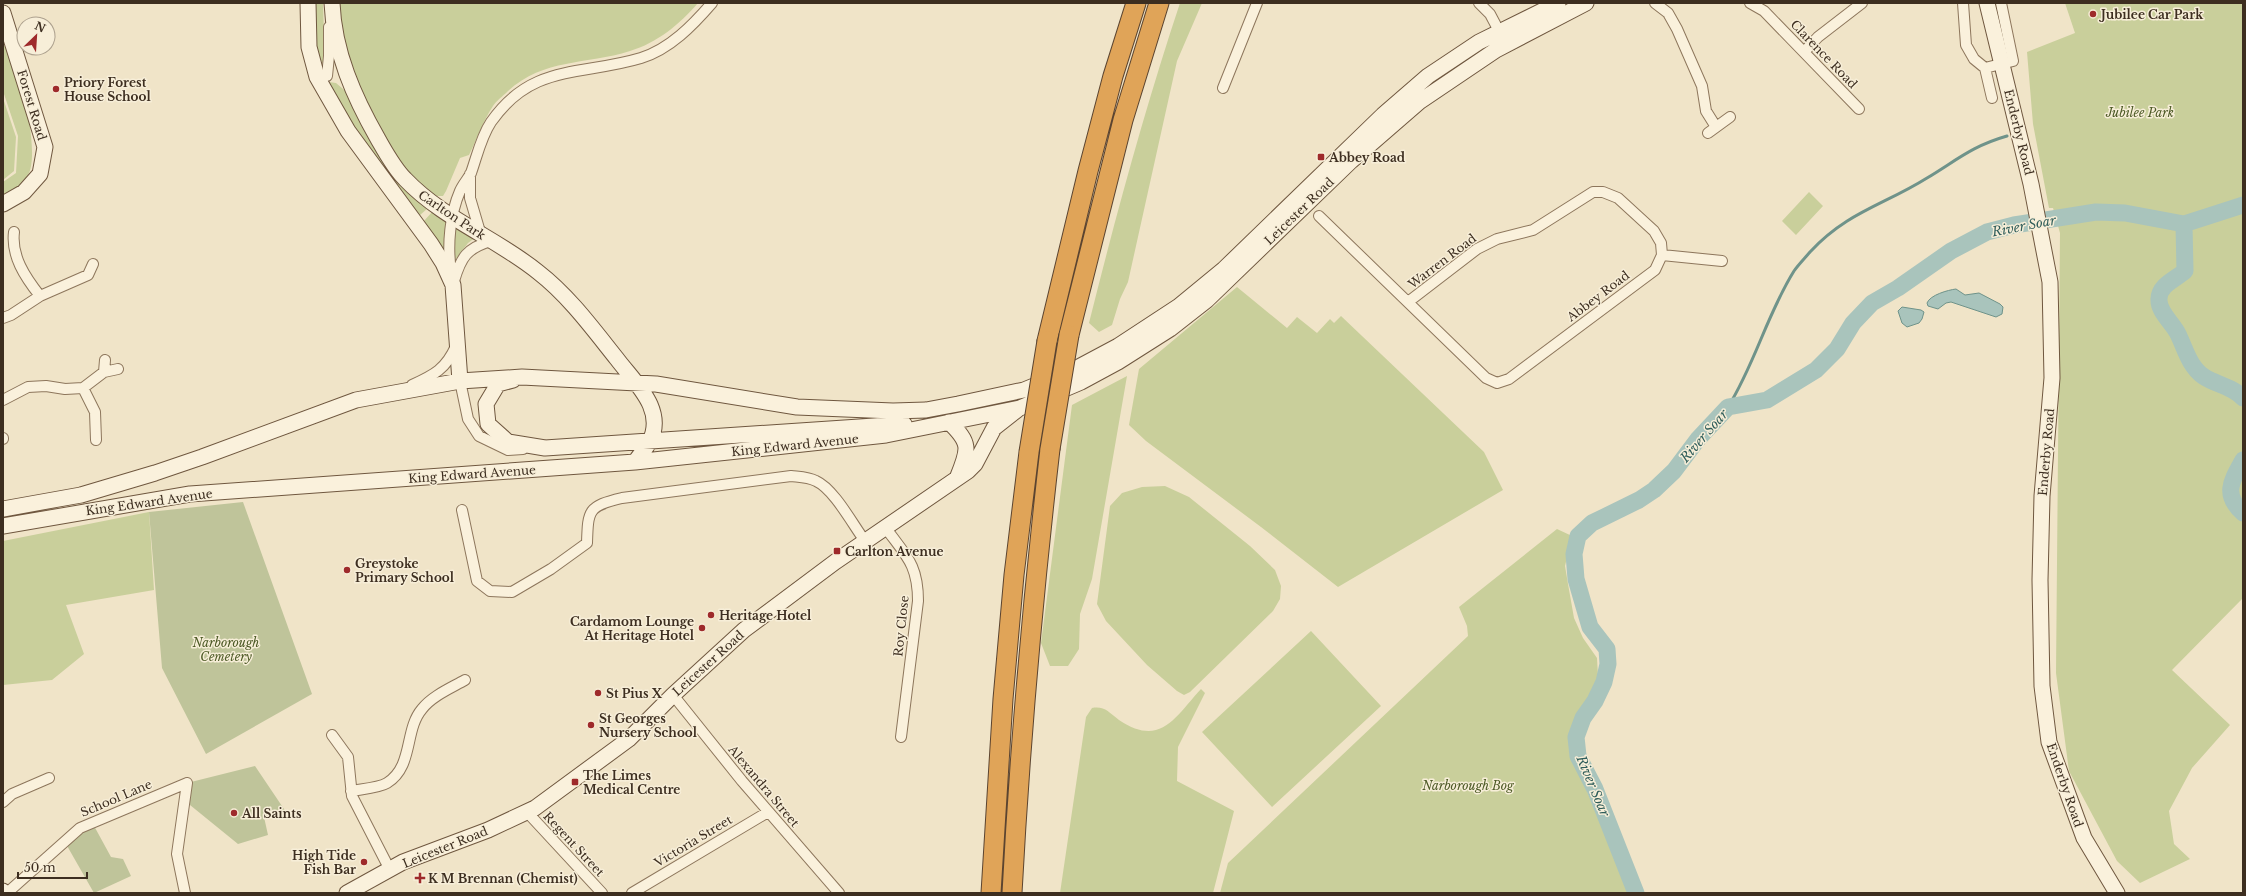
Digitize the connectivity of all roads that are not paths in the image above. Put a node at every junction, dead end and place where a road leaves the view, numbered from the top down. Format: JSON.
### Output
{"nodes":[{"id":1,"x":308,"y":3,"type":"edge"},
{"id":2,"x":331,"y":3,"type":"edge"},
{"id":3,"x":712,"y":3,"type":"edge"},
{"id":4,"x":1136,"y":3,"type":"edge"},
{"id":5,"x":1159,"y":3,"type":"edge"},
{"id":6,"x":1257,"y":3,"type":"edge"},
{"id":7,"x":1479,"y":3,"type":"edge"},
{"id":8,"x":1558,"y":3,"type":"edge"},
{"id":9,"x":1586,"y":3,"type":"edge"},
{"id":10,"x":1655,"y":3,"type":"edge"},
{"id":11,"x":1750,"y":3,"type":"edge"},
{"id":12,"x":1862,"y":3,"type":"edge"},
{"id":13,"x":1962,"y":3,"type":"edge"},
{"id":14,"x":1987,"y":3,"type":"edge"},
{"id":15,"x":2001,"y":3,"type":"edge"},
{"id":16,"x":4,"y":17,"type":"edge"},
{"id":17,"x":1498,"y":31,"type":"junction"},
{"id":18,"x":1804,"y":52,"type":"junction"},
{"id":19,"x":2001,"y":64,"type":"junction"},
{"id":20,"x":1985,"y":68,"type":"junction"},
{"id":21,"x":326,"y":76,"type":"dead end"},
{"id":22,"x":1223,"y":88,"type":"dead end"},
{"id":23,"x":1992,"y":98,"type":"dead end"},
{"id":24,"x":1859,"y":109,"type":"dead end"},
{"id":25,"x":1730,"y":117,"type":"dead end"},
{"id":26,"x":1716,"y":127,"type":"junction"},
{"id":27,"x":1708,"y":133,"type":"dead end"},
{"id":28,"x":470,"y":174,"type":"junction"},
{"id":29,"x":3,"y":204,"type":"edge"},
{"id":30,"x":1319,"y":216,"type":"dead end"},
{"id":31,"x":452,"y":217,"type":"junction"},
{"id":32,"x":14,"y":232,"type":"dead end"},
{"id":33,"x":486,"y":237,"type":"junction"},
{"id":34,"x":1662,"y":254,"type":"junction"},
{"id":35,"x":1722,"y":261,"type":"dead end"},
{"id":36,"x":93,"y":264,"type":"dead end"},
{"id":37,"x":453,"y":285,"type":"junction"},
{"id":38,"x":40,"y":296,"type":"junction"},
{"id":39,"x":1408,"y":302,"type":"junction"},
{"id":40,"x":3,"y":318,"type":"edge"},
{"id":41,"x":458,"y":341,"type":"junction"},
{"id":42,"x":1118,"y":346,"type":"joint"},
{"id":43,"x":105,"y":360,"type":"dead end"},
{"id":44,"x":1118,"y":362,"type":"joint"},
{"id":45,"x":118,"y":369,"type":"dead end"},
{"id":46,"x":104,"y":372,"type":"junction"},
{"id":47,"x":522,"y":378,"type":"junction"},
{"id":48,"x":460,"y":382,"type":"junction"},
{"id":49,"x":638,"y":384,"type":"junction"},
{"id":50,"x":83,"y":388,"type":"junction"},
{"id":51,"x":396,"y":393,"type":"junction"},
{"id":52,"x":3,"y":400,"type":"edge"},
{"id":53,"x":1020,"y":408,"type":"junction"},
{"id":54,"x":945,"y":422,"type":"junction"},
{"id":55,"x":96,"y":440,"type":"dead end"},
{"id":56,"x":649,"y":442,"type":"junction"},
{"id":57,"x":545,"y":448,"type":"junction"},
{"id":58,"x":635,"y":462,"type":"junction"},
{"id":59,"x":958,"y":476,"type":"junction"},
{"id":60,"x":3,"y":509,"type":"edge"},
{"id":61,"x":462,"y":510,"type":"dead end"},
{"id":62,"x":3,"y":526,"type":"edge"},
{"id":63,"x":885,"y":527,"type":"junction"},
{"id":64,"x":865,"y":541,"type":"junction"},
{"id":65,"x":465,"y":680,"type":"dead end"},
{"id":66,"x":673,"y":695,"type":"junction"},
{"id":67,"x":332,"y":736,"type":"dead end"},
{"id":68,"x":901,"y":737,"type":"dead end"},
{"id":69,"x":49,"y":778,"type":"dead end"},
{"id":70,"x":351,"y":791,"type":"junction"},
{"id":71,"x":3,"y":802,"type":"edge"},
{"id":72,"x":527,"y":812,"type":"junction"},
{"id":73,"x":768,"y":812,"type":"junction"},
{"id":74,"x":390,"y":870,"type":"junction"},
{"id":75,"x":364,"y":889,"type":"edge"},
{"id":76,"x":7,"y":893,"type":"edge"},
{"id":77,"x":186,"y":893,"type":"edge"},
{"id":78,"x":347,"y":893,"type":"edge"},
{"id":79,"x":602,"y":893,"type":"edge"},
{"id":80,"x":632,"y":893,"type":"edge"},
{"id":81,"x":839,"y":893,"type":"edge"},
{"id":82,"x":992,"y":893,"type":"edge"},
{"id":83,"x":1012,"y":893,"type":"edge"},
{"id":84,"x":2117,"y":893,"type":"edge"}],
"edges":[{"from":1,"to":37,"type":"main road","name":"Carlton Park"},
{"from":2,"to":21,"type":"street"},
{"from":2,"to":31,"type":"main road","name":"Carlton Park"},
{"from":3,"to":28,"type":"street"},
{"from":4,"to":82,"type":"highway","bridge":true},
{"from":5,"to":83,"type":"highway","bridge":true},
{"from":6,"to":22,"type":"street"},
{"from":7,"to":17,"type":"street"},
{"from":8,"to":17,"type":"main road","name":"Leicester Road"},
{"from":9,"to":44,"type":"main road","name":"Leicester Road"},
{"from":10,"to":26,"type":"street"},
{"from":11,"to":18,"type":"street","name":"Clarence Road"},
{"from":12,"to":18,"type":"street"},
{"from":13,"to":20,"type":"street"},
{"from":14,"to":19,"type":"main road","name":"Enderby Road"},
{"from":15,"to":19,"type":"street"},
{"from":16,"to":29,"type":"main road","name":"Forest Road"},
{"from":17,"to":42,"type":"main road","name":"Leicester Road"},
{"from":18,"to":24,"type":"street","name":"Clarence Road"},
{"from":19,"to":20,"type":"street"},
{"from":19,"to":84,"type":"main road","name":"Enderby Road"},
{"from":20,"to":23,"type":"street"},
{"from":25,"to":26,"type":"street"},
{"from":26,"to":27,"type":"street"},
{"from":28,"to":31,"type":"street"},
{"from":28,"to":33,"type":"street"},
{"from":30,"to":39,"type":"street","name":"Abbey Road"},
{"from":31,"to":33,"type":"main road","name":"Carlton Park"},
{"from":31,"to":37,"type":"street"},
{"from":32,"to":38,"type":"street"},
{"from":33,"to":37,"type":"street"},
{"from":33,"to":49,"type":"main road","name":"Carlton Park"},
{"from":34,"to":35,"type":"street"},
{"from":34,"to":39,"type":"street","name":"Warren Road"},
{"from":34,"to":39,"type":"street","name":"Abbey Road"},
{"from":36,"to":38,"type":"street"},
{"from":37,"to":41,"type":"main road","name":"Carlton Park"},
{"from":38,"to":40,"type":"street"},
{"from":41,"to":48,"type":"main road","name":"Carlton Park"},
{"from":41,"to":51,"type":"street","name":"Carlton Park"},
{"from":42,"to":49,"type":"main road","name":"King Edward Avenue"},
{"from":43,"to":46,"type":"street"},
{"from":44,"to":53,"type":"main road","name":"King Edward Avenue"},
{"from":45,"to":46,"type":"street"},
{"from":46,"to":50,"type":"street"},
{"from":47,"to":48,"type":"main road","name":"King Edward Avenue"},
{"from":47,"to":49,"type":"main road","name":"King Edward Avenue"},
{"from":47,"to":57,"type":"main road","name":"King Edward Avenue"},
{"from":48,"to":51,"type":"main road","name":"King Edward Avenue"},
{"from":48,"to":57,"type":"street","name":"Carlton Park"},
{"from":49,"to":56,"type":"main road","name":"Carlton Park"},
{"from":50,"to":52,"type":"street"},
{"from":50,"to":55,"type":"street"},
{"from":51,"to":60,"type":"main road","name":"King Edward Avenue"},
{"from":53,"to":54,"type":"main road","name":"King Edward Avenue"},
{"from":53,"to":59,"type":"main road","name":"Leicester Road"},
{"from":54,"to":56,"type":"main road","name":"King Edward Avenue"},
{"from":54,"to":58,"type":"main road","name":"King Edward Avenue"},
{"from":54,"to":59,"type":"main road"},
{"from":56,"to":57,"type":"main road","name":"King Edward Avenue"},
{"from":56,"to":58,"type":"main road","name":"Carlton Park"},
{"from":58,"to":62,"type":"main road","name":"King Edward Avenue"},
{"from":59,"to":63,"type":"main road","name":"Leicester Road"},
{"from":61,"to":64,"type":"street"},
{"from":63,"to":64,"type":"main road","name":"Leicester Road"},
{"from":63,"to":68,"type":"street","name":"Roy Close"},
{"from":64,"to":66,"type":"main road","name":"Leicester Road"},
{"from":65,"to":70,"type":"street"},
{"from":66,"to":72,"type":"main road","name":"Leicester Road"},
{"from":66,"to":73,"type":"street","name":"Alexandra Street"},
{"from":67,"to":70,"type":"street"},
{"from":69,"to":71,"type":"street"},
{"from":70,"to":74,"type":"street"},
{"from":72,"to":74,"type":"main road","name":"Leicester Road"},
{"from":72,"to":79,"type":"street","name":"Regent Street"},
{"from":73,"to":80,"type":"street","name":"Victoria Street"},
{"from":73,"to":81,"type":"street","name":"Alexandra Street"},
{"from":74,"to":75,"type":"main road","name":"Leicester Road"},
{"from":75,"to":78,"type":"main road","name":"Leicester Road"},
{"from":76,"to":77,"type":"street","name":"School Lane"}]}
